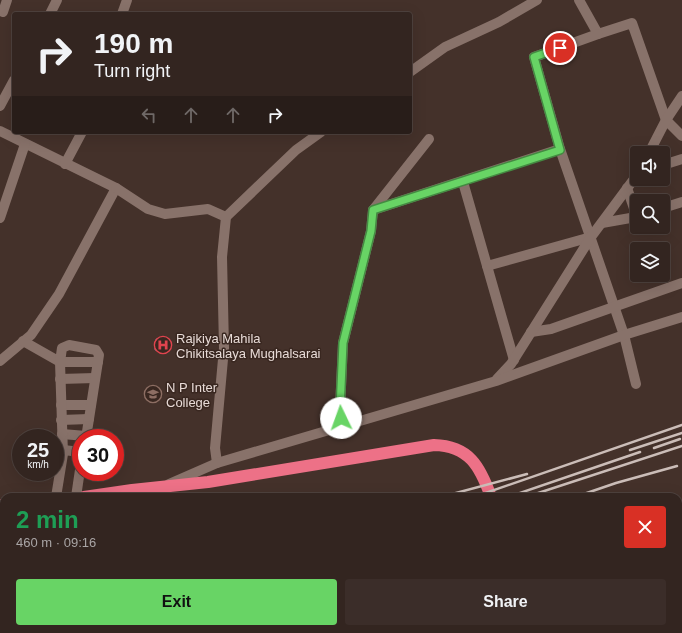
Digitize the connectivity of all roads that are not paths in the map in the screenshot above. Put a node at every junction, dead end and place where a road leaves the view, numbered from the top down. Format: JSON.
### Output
{"nodes":[{"id":1,"x":7,"y":0,"type":"edge"},
{"id":2,"x":57,"y":0,"type":"edge"},
{"id":3,"x":127,"y":0,"type":"edge"},
{"id":4,"x":536,"y":0,"type":"edge"},
{"id":5,"x":580,"y":0,"type":"edge"},
{"id":6,"x":3,"y":12,"type":"dead end"},
{"id":7,"x":51,"y":12,"type":"edge"},
{"id":8,"x":123,"y":12,"type":"edge"},
{"id":9,"x":598,"y":34,"type":"junction"},
{"id":10,"x":412,"y":71,"type":"edge"},
{"id":11,"x":12,"y":84,"type":"edge"},
{"id":12,"x":682,"y":96,"type":"edge"},
{"id":13,"x":0,"y":106,"type":"edge"},
{"id":14,"x":666,"y":120,"type":"junction"},
{"id":15,"x":0,"y":132,"type":"edge"},
{"id":16,"x":81,"y":134,"type":"edge"},
{"id":17,"x":318,"y":134,"type":"edge"},
{"id":18,"x":682,"y":136,"type":"edge"},
{"id":19,"x":429,"y":139,"type":"dead end"},
{"id":20,"x":25,"y":144,"type":"junction"},
{"id":21,"x":653,"y":146,"type":"edge"},
{"id":22,"x":560,"y":150,"type":"junction"},
{"id":23,"x":682,"y":159,"type":"edge"},
{"id":24,"x":670,"y":163,"type":"edge"},
{"id":25,"x":66,"y":164,"type":"junction"},
{"id":26,"x":463,"y":182,"type":"junction"},
{"id":27,"x":630,"y":184,"type":"edge"},
{"id":28,"x":116,"y":188,"type":"junction"},
{"id":29,"x":627,"y":188,"type":"junction"},
{"id":30,"x":630,"y":197,"type":"edge"},
{"id":31,"x":682,"y":202,"type":"edge"},
{"id":32,"x":670,"y":206,"type":"edge"},
{"id":33,"x":373,"y":210,"type":"junction"},
{"id":34,"x":226,"y":217,"type":"junction"},
{"id":35,"x":0,"y":218,"type":"edge"},
{"id":36,"x":630,"y":218,"type":"edge"},
{"id":37,"x":602,"y":223,"type":"junction"},
{"id":38,"x":591,"y":237,"type":"junction"},
{"id":39,"x":487,"y":266,"type":"junction"},
{"id":40,"x":682,"y":282,"type":"edge"},
{"id":41,"x":614,"y":306,"type":"junction"},
{"id":42,"x":682,"y":317,"type":"edge"},
{"id":43,"x":531,"y":332,"type":"junction"},
{"id":44,"x":624,"y":335,"type":"junction"},
{"id":45,"x":24,"y":341,"type":"junction"},
{"id":46,"x":514,"y":360,"type":"junction"},
{"id":47,"x":0,"y":361,"type":"edge"},
{"id":48,"x":60,"y":362,"type":"junction"},
{"id":49,"x":98,"y":362,"type":"junction"},
{"id":50,"x":95,"y":378,"type":"junction"},
{"id":51,"x":60,"y":379,"type":"junction"},
{"id":52,"x":496,"y":381,"type":"junction"},
{"id":53,"x":636,"y":384,"type":"dead end"},
{"id":54,"x":61,"y":405,"type":"junction"},
{"id":55,"x":91,"y":405,"type":"junction"},
{"id":56,"x":89,"y":419,"type":"junction"},
{"id":57,"x":61,"y":420,"type":"junction"},
{"id":58,"x":343,"y":427,"type":"junction"},
{"id":59,"x":62,"y":429,"type":"edge"},
{"id":60,"x":87,"y":429,"type":"edge"},
{"id":61,"x":217,"y":463,"type":"junction"},
{"id":62,"x":58,"y":481,"type":"edge"},
{"id":63,"x":78,"y":481,"type":"edge"},
{"id":64,"x":154,"y":488,"type":"junction"},
{"id":65,"x":57,"y":493,"type":"edge"},
{"id":66,"x":77,"y":493,"type":"edge"},
{"id":67,"x":111,"y":493,"type":"edge"},
{"id":68,"x":142,"y":493,"type":"edge"},
{"id":69,"x":490,"y":493,"type":"edge"}],
"edges":[{"from":1,"to":6,"type":"street"},
{"from":2,"to":7,"type":"street"},
{"from":3,"to":8,"type":"street"},
{"from":4,"to":10,"type":"street"},
{"from":5,"to":9,"type":"street"},
{"from":9,"to":14,"type":"street"},
{"from":9,"to":22,"type":"street"},
{"from":11,"to":13,"type":"street"},
{"from":12,"to":14,"type":"street"},
{"from":14,"to":18,"type":"street"},
{"from":14,"to":21,"type":"street"},
{"from":15,"to":20,"type":"street"},
{"from":16,"to":25,"type":"street"},
{"from":17,"to":34,"type":"street"},
{"from":19,"to":33,"type":"street"},
{"from":20,"to":25,"type":"street"},
{"from":20,"to":35,"type":"street"},
{"from":22,"to":26,"type":"street"},
{"from":22,"to":38,"type":"street"},
{"from":23,"to":24,"type":"street"},
{"from":25,"to":28,"type":"street"},
{"from":26,"to":33,"type":"street"},
{"from":26,"to":39,"type":"street"},
{"from":27,"to":29,"type":"street"},
{"from":28,"to":34,"type":"street"},
{"from":28,"to":45,"type":"street"},
{"from":29,"to":30,"type":"street"},
{"from":29,"to":37,"type":"street"},
{"from":31,"to":32,"type":"street"},
{"from":33,"to":58,"type":"street"},
{"from":34,"to":61,"type":"street"},
{"from":36,"to":37,"type":"street"},
{"from":37,"to":38,"type":"street"},
{"from":38,"to":39,"type":"street"},
{"from":38,"to":41,"type":"street"},
{"from":38,"to":43,"type":"street"},
{"from":39,"to":46,"type":"street"},
{"from":40,"to":41,"type":"street"},
{"from":41,"to":43,"type":"street"},
{"from":41,"to":44,"type":"street"},
{"from":42,"to":44,"type":"street"},
{"from":43,"to":46,"type":"street"},
{"from":44,"to":52,"type":"street"},
{"from":44,"to":53,"type":"street"},
{"from":45,"to":47,"type":"street"},
{"from":45,"to":48,"type":"street"},
{"from":46,"to":52,"type":"street"},
{"from":48,"to":49,"type":"street"},
{"from":48,"to":49,"type":"street"},
{"from":48,"to":51,"type":"street"},
{"from":49,"to":50,"type":"street"},
{"from":50,"to":51,"type":"street"},
{"from":50,"to":55,"type":"street"},
{"from":51,"to":54,"type":"street"},
{"from":52,"to":58,"type":"street"},
{"from":54,"to":55,"type":"street"},
{"from":54,"to":57,"type":"street"},
{"from":55,"to":56,"type":"street"},
{"from":56,"to":57,"type":"street"},
{"from":56,"to":60,"type":"street"},
{"from":57,"to":59,"type":"street"},
{"from":58,"to":61,"type":"street"},
{"from":61,"to":64,"type":"street"},
{"from":62,"to":65,"type":"street"},
{"from":63,"to":66,"type":"street"},
{"from":64,"to":67,"type":"highway"},
{"from":64,"to":68,"type":"highway"},
{"from":64,"to":69,"type":"highway"}]}
